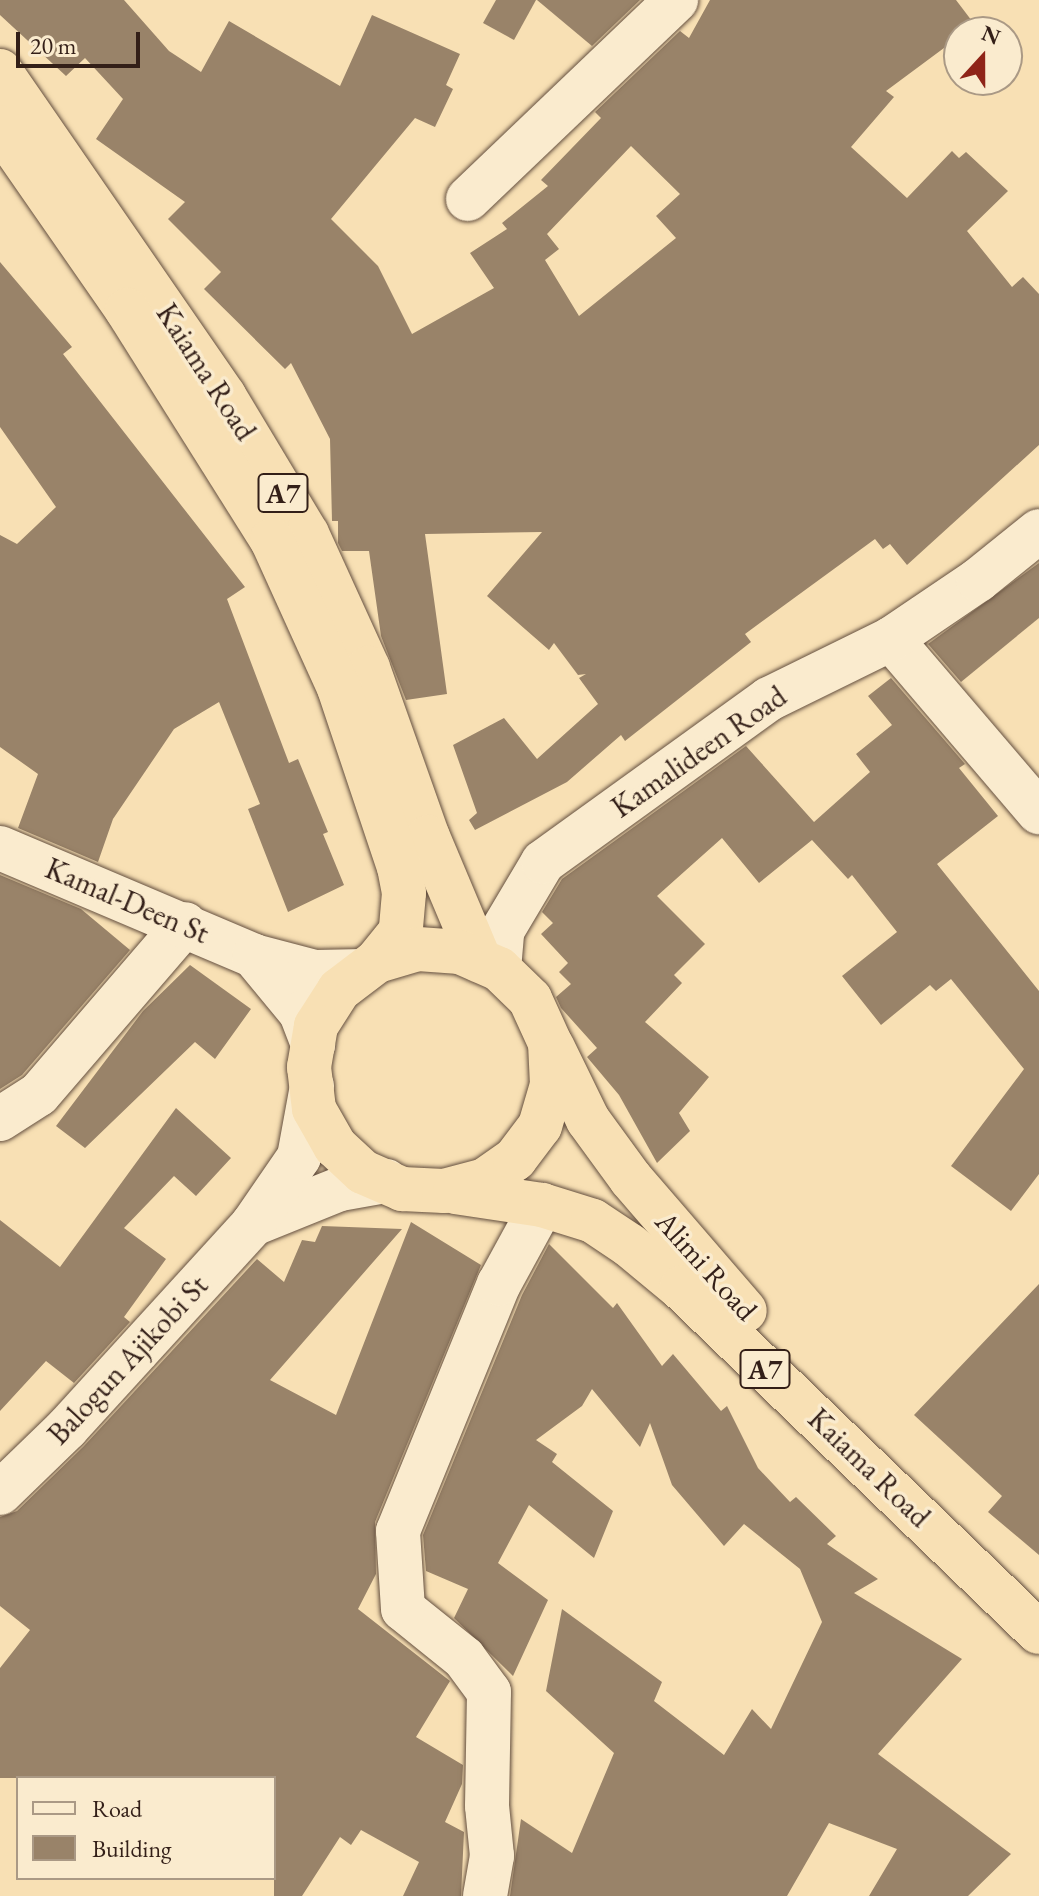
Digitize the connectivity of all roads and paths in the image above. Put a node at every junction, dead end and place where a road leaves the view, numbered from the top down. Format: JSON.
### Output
{"nodes":[{"id":1,"x":676,"y":0,"type":"edge"},
{"id":2,"x":0,"y":71,"type":"edge"},
{"id":3,"x":0,"y":127,"type":"edge"},
{"id":4,"x":468,"y":199,"type":"dead end"},
{"id":5,"x":1039,"y":531,"type":"edge"},
{"id":6,"x":891,"y":639,"type":"junction"},
{"id":7,"x":1039,"y":812,"type":"edge"},
{"id":8,"x":0,"y":848,"type":"edge"},
{"id":9,"x":185,"y":924,"type":"junction"},
{"id":10,"x":254,"y":956,"type":"junction"},
{"id":11,"x":490,"y":965,"type":"junction"},
{"id":12,"x":370,"y":966,"type":"junction"},
{"id":13,"x":550,"y":1043,"type":"junction"},
{"id":14,"x":312,"y":1065,"type":"junction"},
{"id":15,"x":0,"y":1119,"type":"edge"},
{"id":16,"x":386,"y":1181,"type":"junction"},
{"id":17,"x":444,"y":1191,"type":"junction"},
{"id":18,"x":542,"y":1205,"type":"junction"},
{"id":19,"x":253,"y":1224,"type":"junction"},
{"id":20,"x":0,"y":1493,"type":"edge"},
{"id":21,"x":1039,"y":1592,"type":"edge"},
{"id":22,"x":1039,"y":1632,"type":"edge"},
{"id":23,"x":485,"y":1896,"type":"edge"}],
"edges":[{"from":1,"to":4,"type":"street"},
{"from":2,"to":11,"type":"highway","name":"Kaiama Road","number":"A7"},
{"from":3,"to":12,"type":"highway","name":"Kaiama Road","number":"A7"},
{"from":5,"to":6,"type":"street","name":"Kamalideen Road"},
{"from":6,"to":7,"type":"street"},
{"from":6,"to":11,"type":"street","name":"Kamalideen Road"},
{"from":8,"to":9,"type":"street","name":"Kamal-Deen St"},
{"from":9,"to":10,"type":"street","name":"Kamal-Deen St"},
{"from":9,"to":15,"type":"street"},
{"from":10,"to":12,"type":"street","name":"Kamal-Deen St"},
{"from":10,"to":14,"type":"street"},
{"from":11,"to":12,"type":"highway"},
{"from":11,"to":13,"type":"highway"},
{"from":12,"to":14,"type":"highway"},
{"from":13,"to":17,"type":"highway"},
{"from":13,"to":21,"type":"highway","name":"Alimi Road","number":"A7"},
{"from":14,"to":16,"type":"highway"},
{"from":14,"to":19,"type":"street","name":"Balogun Ajikobi St"},
{"from":16,"to":17,"type":"highway"},
{"from":16,"to":19,"type":"street"},
{"from":17,"to":18,"type":"highway","name":"Kaiama Road","number":"A7"},
{"from":18,"to":22,"type":"highway","name":"Kaiama Road","number":"A7"},
{"from":18,"to":23,"type":"street"},
{"from":19,"to":20,"type":"street","name":"Balogun Ajikobi St"}]}
